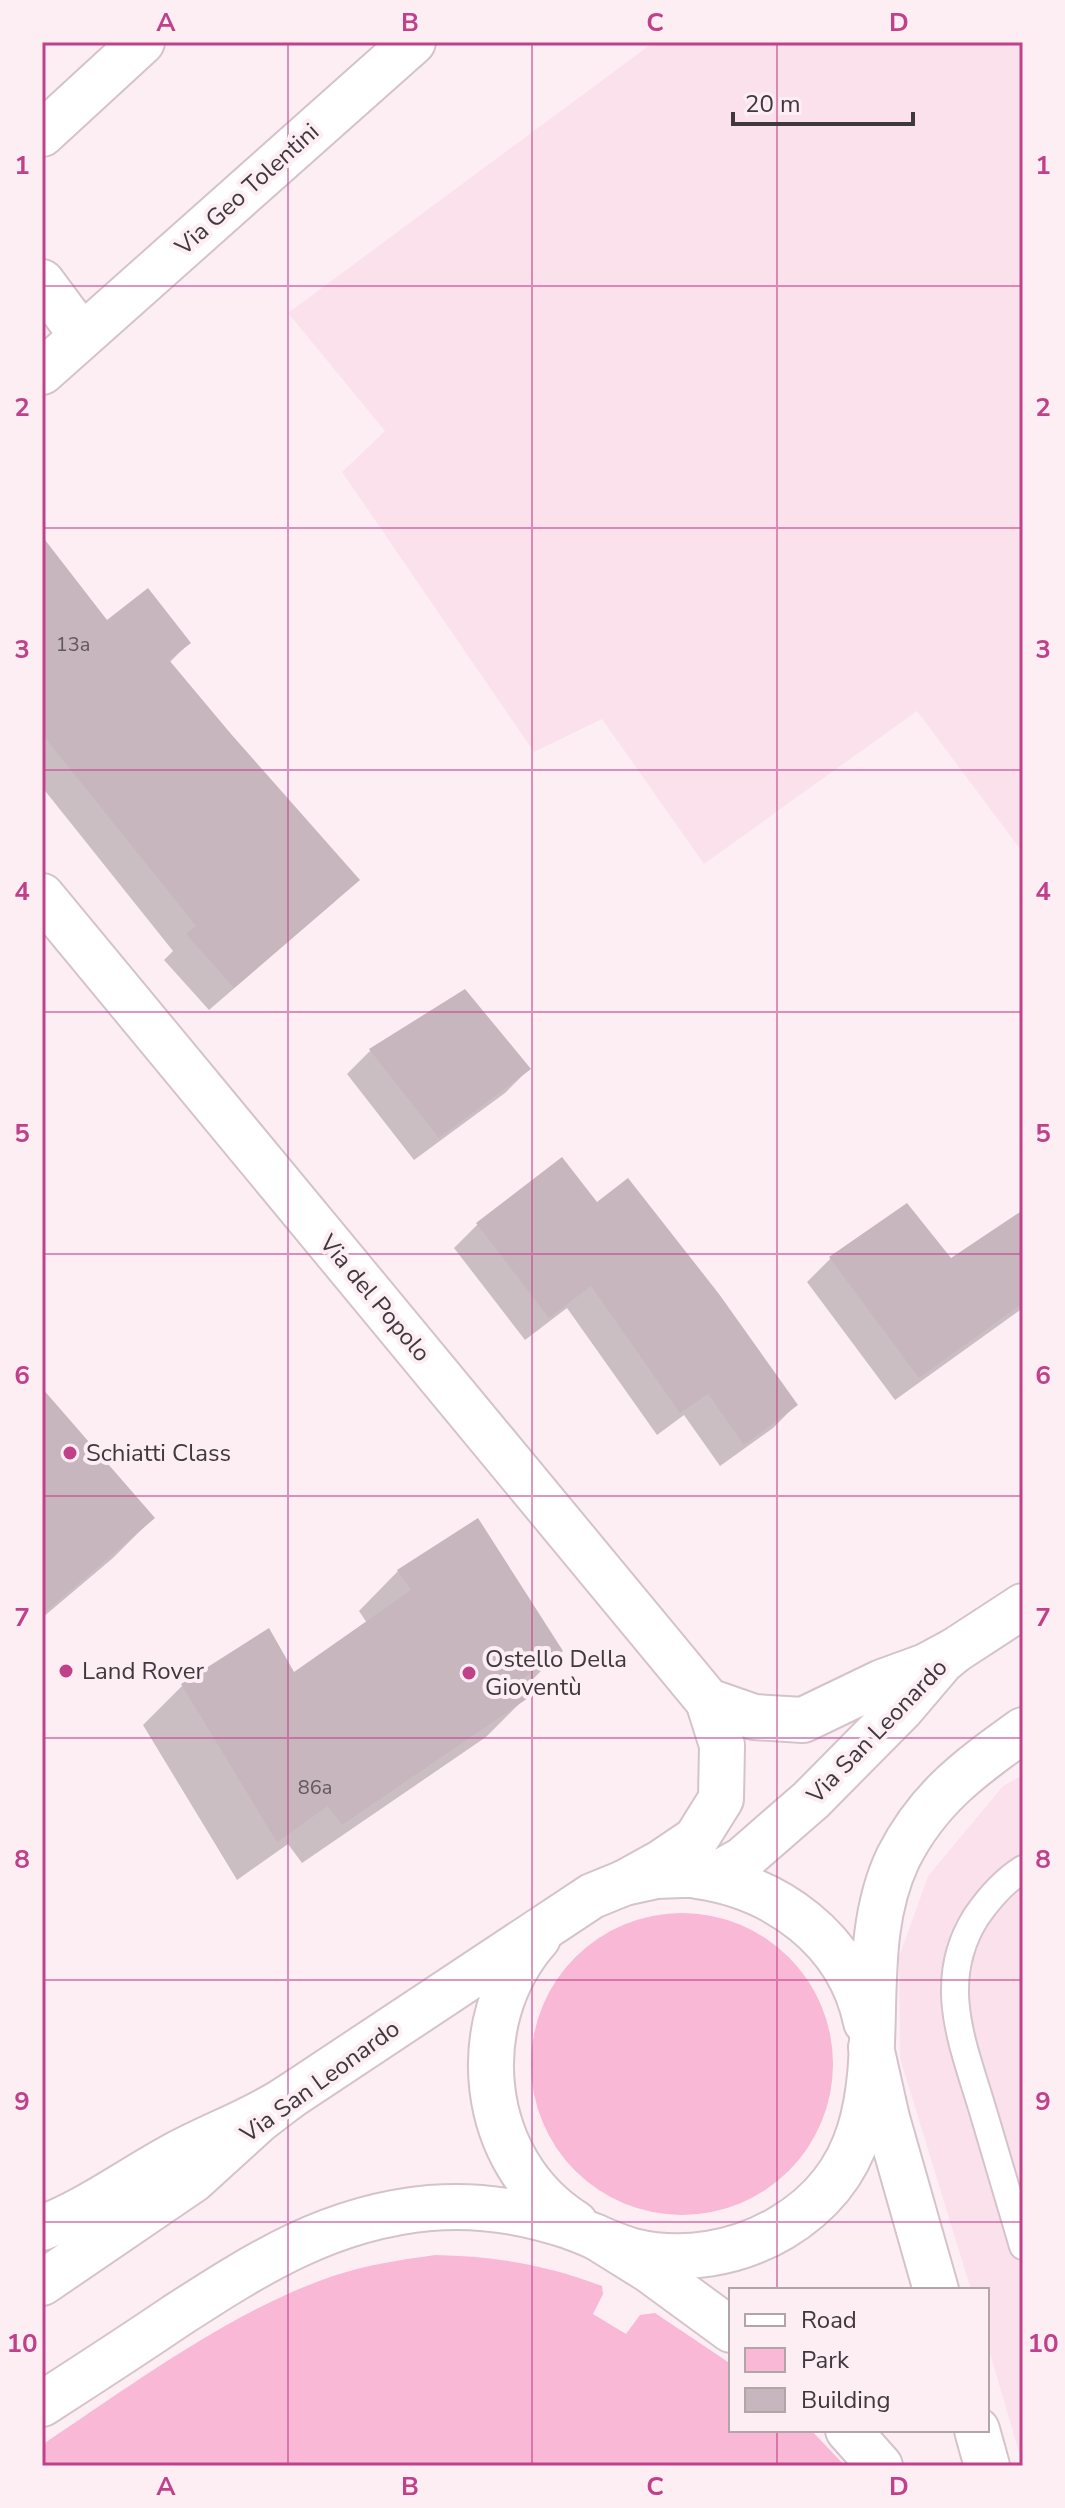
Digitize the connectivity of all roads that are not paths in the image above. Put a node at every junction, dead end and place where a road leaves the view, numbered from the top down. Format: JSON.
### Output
{"nodes":[{"id":1,"x":142,"y":42,"type":"edge"},
{"id":2,"x":413,"y":42,"type":"edge"},
{"id":3,"x":42,"y":134,"type":"edge"},
{"id":4,"x":42,"y":282,"type":"edge"},
{"id":5,"x":82,"y":336,"type":"junction"},
{"id":6,"x":42,"y":372,"type":"edge"},
{"id":7,"x":42,"y":896,"type":"edge"},
{"id":8,"x":1023,"y":1606,"type":"edge"},
{"id":9,"x":954,"y":1651,"type":"junction"},
{"id":10,"x":708,"y":1701,"type":"junction"},
{"id":11,"x":1023,"y":1730,"type":"edge"},
{"id":12,"x":1023,"y":1869,"type":"edge"},
{"id":13,"x":690,"y":1875,"type":"junction"},
{"id":14,"x":624,"y":1883,"type":"junction"},
{"id":15,"x":563,"y":1914,"type":"junction"},
{"id":16,"x":871,"y":2047,"type":"junction"},
{"id":17,"x":289,"y":2097,"type":"junction"},
{"id":18,"x":42,"y":2228,"type":"edge"},
{"id":19,"x":596,"y":2237,"type":"junction"},
{"id":20,"x":1023,"y":2246,"type":"edge"},
{"id":21,"x":42,"y":2283,"type":"edge"},
{"id":22,"x":935,"y":2288,"type":"edge"},
{"id":23,"x":729,"y":2329,"type":"edge"},
{"id":24,"x":42,"y":2404,"type":"edge"},
{"id":25,"x":850,"y":2432,"type":"edge"},
{"id":26,"x":978,"y":2432,"type":"edge"},
{"id":27,"x":880,"y":2466,"type":"edge"},
{"id":28,"x":987,"y":2466,"type":"edge"}],
"edges":[{"from":1,"to":3,"type":"main road"},
{"from":2,"to":5,"type":"main road","name":"Via Geo Tolentini"},
{"from":4,"to":5,"type":"main road"},
{"from":5,"to":6,"type":"main road","name":"Via Geo Tolentini"},
{"from":7,"to":10,"type":"main road","name":"Via del Popolo"},
{"from":8,"to":9,"type":"main road","name":"Via San Leonardo"},
{"from":9,"to":10,"type":"main road"},
{"from":9,"to":13,"type":"main road","name":"Via San Leonardo"},
{"from":10,"to":14,"type":"main road","name":"Via del Popolo"},
{"from":11,"to":16,"type":"main road","name":"Via San Leonardo"},
{"from":12,"to":20,"type":"lane"},
{"from":13,"to":14,"type":"main road","name":"Via San Leonardo"},
{"from":13,"to":16,"type":"main road","name":"Via San Leonardo"},
{"from":14,"to":15,"type":"main road","name":"Via San Leonardo"},
{"from":15,"to":17,"type":"main road","name":"Via San Leonardo"},
{"from":15,"to":19,"type":"main road","name":"Via San Leonardo"},
{"from":16,"to":19,"type":"main road","name":"Via San Leonardo"},
{"from":16,"to":22,"type":"main road"},
{"from":17,"to":18,"type":"main road"},
{"from":17,"to":21,"type":"main road","name":"Via San Leonardo"},
{"from":19,"to":23,"type":"main road"},
{"from":19,"to":24,"type":"main road","name":"Via San Leonardo"},
{"from":25,"to":27,"type":"main road"},
{"from":26,"to":28,"type":"main road"}]}
